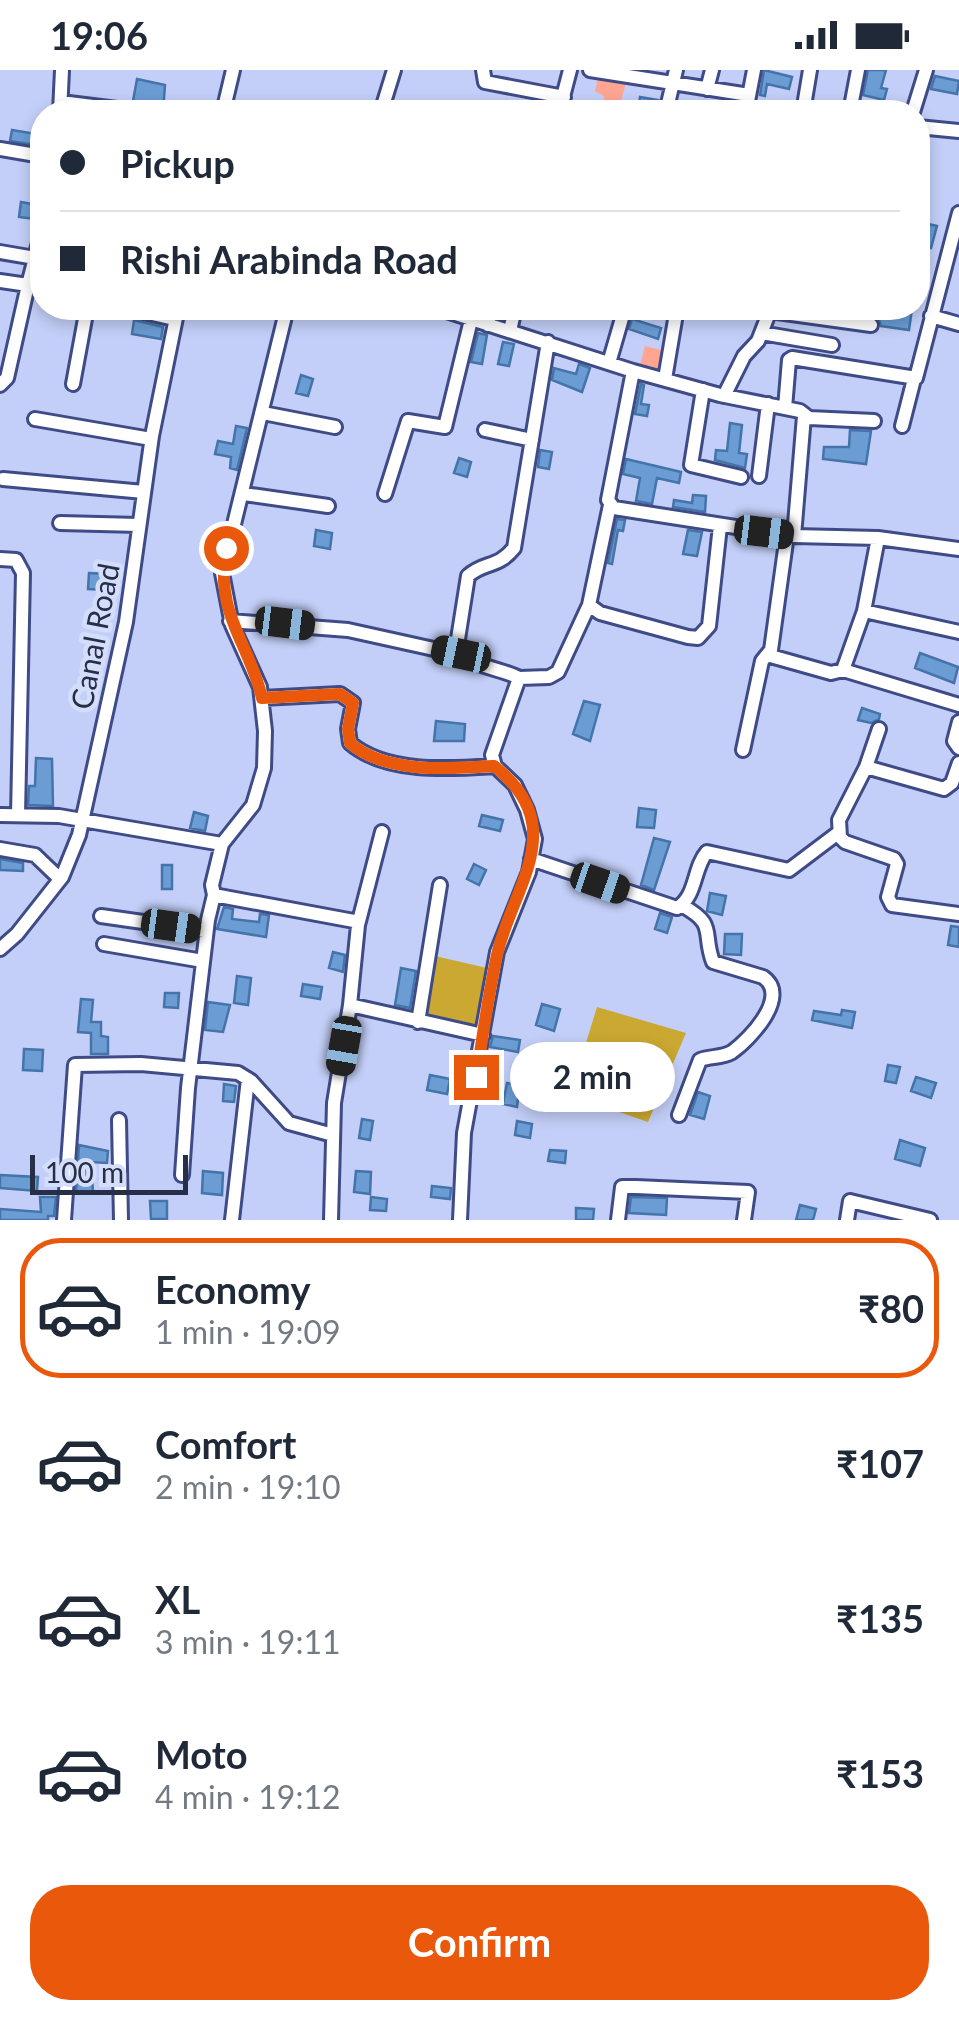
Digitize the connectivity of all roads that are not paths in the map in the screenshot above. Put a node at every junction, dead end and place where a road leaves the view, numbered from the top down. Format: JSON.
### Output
{"nodes":[{"id":1,"x":62,"y":70,"type":"edge"},
{"id":2,"x":233,"y":70,"type":"edge"},
{"id":3,"x":394,"y":70,"type":"edge"},
{"id":4,"x":483,"y":70,"type":"edge"},
{"id":5,"x":570,"y":70,"type":"edge"},
{"id":6,"x":590,"y":70,"type":"edge"},
{"id":7,"x":712,"y":70,"type":"edge"},
{"id":8,"x":754,"y":70,"type":"edge"},
{"id":9,"x":810,"y":70,"type":"edge"},
{"id":10,"x":858,"y":70,"type":"edge"},
{"id":11,"x":926,"y":70,"type":"edge"},
{"id":12,"x":675,"y":76,"type":"edge"},
{"id":13,"x":707,"y":88,"type":"junction"},
{"id":14,"x":750,"y":96,"type":"junction"},
{"id":15,"x":564,"y":97,"type":"junction"},
{"id":16,"x":61,"y":100,"type":"edge"},
{"id":17,"x":226,"y":100,"type":"edge"},
{"id":18,"x":385,"y":100,"type":"edge"},
{"id":19,"x":563,"y":100,"type":"edge"},
{"id":20,"x":749,"y":100,"type":"edge"},
{"id":21,"x":804,"y":100,"type":"edge"},
{"id":22,"x":852,"y":100,"type":"edge"},
{"id":23,"x":916,"y":100,"type":"edge"},
{"id":24,"x":930,"y":128,"type":"edge"},
{"id":25,"x":959,"y":132,"type":"edge"},
{"id":26,"x":0,"y":149,"type":"edge"},
{"id":27,"x":30,"y":154,"type":"edge"},
{"id":28,"x":959,"y":214,"type":"edge"},
{"id":29,"x":0,"y":252,"type":"edge"},
{"id":30,"x":30,"y":255,"type":"edge"},
{"id":31,"x":944,"y":264,"type":"junction"},
{"id":32,"x":959,"y":269,"type":"edge"},
{"id":33,"x":0,"y":281,"type":"edge"},
{"id":34,"x":30,"y":286,"type":"edge"},
{"id":35,"x":30,"y":303,"type":"edge"},
{"id":36,"x":931,"y":316,"type":"junction"},
{"id":37,"x":85,"y":320,"type":"edge"},
{"id":38,"x":175,"y":320,"type":"edge"},
{"id":39,"x":284,"y":320,"type":"edge"},
{"id":40,"x":471,"y":320,"type":"joint"},
{"id":41,"x":489,"y":320,"type":"edge"},
{"id":42,"x":512,"y":320,"type":"edge"},
{"id":43,"x":621,"y":320,"type":"edge"},
{"id":44,"x":675,"y":320,"type":"edge"},
{"id":45,"x":766,"y":320,"type":"edge"},
{"id":46,"x":840,"y":320,"type":"edge"},
{"id":47,"x":959,"y":324,"type":"edge"},
{"id":48,"x":488,"y":325,"type":"junction"},
{"id":49,"x":871,"y":325,"type":"dead end"},
{"id":50,"x":510,"y":331,"type":"junction"},
{"id":51,"x":761,"y":333,"type":"junction"},
{"id":52,"x":548,"y":342,"type":"junction"},
{"id":53,"x":832,"y":345,"type":"dead end"},
{"id":54,"x":609,"y":362,"type":"junction"},
{"id":55,"x":633,"y":370,"type":"junction"},
{"id":56,"x":914,"y":378,"type":"junction"},
{"id":57,"x":664,"y":380,"type":"junction"},
{"id":58,"x":73,"y":384,"type":"dead end"},
{"id":59,"x":0,"y":385,"type":"edge"},
{"id":60,"x":703,"y":390,"type":"junction"},
{"id":61,"x":724,"y":396,"type":"junction"},
{"id":62,"x":768,"y":404,"type":"junction"},
{"id":63,"x":785,"y":408,"type":"junction"},
{"id":64,"x":263,"y":413,"type":"junction"},
{"id":65,"x":804,"y":416,"type":"junction"},
{"id":66,"x":35,"y":419,"type":"dead end"},
{"id":67,"x":874,"y":421,"type":"dead end"},
{"id":68,"x":335,"y":426,"type":"dead end"},
{"id":69,"x":902,"y":426,"type":"dead end"},
{"id":70,"x":485,"y":430,"type":"dead end"},
{"id":71,"x":151,"y":439,"type":"junction"},
{"id":72,"x":532,"y":440,"type":"junction"},
{"id":73,"x":759,"y":476,"type":"dead end"},
{"id":74,"x":741,"y":477,"type":"dead end"},
{"id":75,"x":3,"y":480,"type":"dead end"},
{"id":76,"x":144,"y":492,"type":"junction"},
{"id":77,"x":244,"y":494,"type":"junction"},
{"id":78,"x":384,"y":494,"type":"dead end"},
{"id":79,"x":610,"y":504,"type":"junction"},
{"id":80,"x":328,"y":506,"type":"dead end"},
{"id":81,"x":60,"y":523,"type":"dead end"},
{"id":82,"x":139,"y":524,"type":"junction"},
{"id":83,"x":720,"y":526,"type":"junction"},
{"id":84,"x":790,"y":535,"type":"junction"},
{"id":85,"x":878,"y":538,"type":"junction"},
{"id":86,"x":959,"y":550,"type":"edge"},
{"id":87,"x":0,"y":559,"type":"edge"},
{"id":88,"x":589,"y":605,"type":"junction"},
{"id":89,"x":864,"y":611,"type":"junction"},
{"id":90,"x":230,"y":621,"type":"junction"},
{"id":91,"x":959,"y":632,"type":"edge"},
{"id":92,"x":461,"y":654,"type":"junction"},
{"id":93,"x":768,"y":655,"type":"junction"},
{"id":94,"x":843,"y":670,"type":"junction"},
{"id":95,"x":519,"y":678,"type":"junction"},
{"id":96,"x":262,"y":698,"type":"junction"},
{"id":97,"x":959,"y":705,"type":"edge"},
{"id":98,"x":959,"y":722,"type":"edge"},
{"id":99,"x":878,"y":729,"type":"dead end"},
{"id":100,"x":959,"y":748,"type":"edge"},
{"id":101,"x":743,"y":750,"type":"dead end"},
{"id":102,"x":959,"y":762,"type":"edge"},
{"id":103,"x":494,"y":766,"type":"junction"},
{"id":104,"x":866,"y":767,"type":"junction"},
{"id":105,"x":0,"y":815,"type":"edge"},
{"id":106,"x":18,"y":815,"type":"junction"},
{"id":107,"x":86,"y":819,"type":"junction"},
{"id":108,"x":382,"y":832,"type":"dead end"},
{"id":109,"x":838,"y":832,"type":"junction"},
{"id":110,"x":222,"y":844,"type":"junction"},
{"id":111,"x":0,"y":849,"type":"edge"},
{"id":112,"x":531,"y":860,"type":"junction"},
{"id":113,"x":60,"y":879,"type":"junction"},
{"id":114,"x":440,"y":885,"type":"dead end"},
{"id":115,"x":214,"y":894,"type":"junction"},
{"id":116,"x":683,"y":906,"type":"junction"},
{"id":117,"x":959,"y":914,"type":"edge"},
{"id":118,"x":101,"y":916,"type":"dead end"},
{"id":119,"x":358,"y":926,"type":"junction"},
{"id":120,"x":206,"y":931,"type":"junction"},
{"id":121,"x":104,"y":944,"type":"dead end"},
{"id":122,"x":0,"y":949,"type":"edge"},
{"id":123,"x":204,"y":961,"type":"junction"},
{"id":124,"x":350,"y":1005,"type":"junction"},
{"id":125,"x":418,"y":1022,"type":"junction"},
{"id":126,"x":483,"y":1035,"type":"junction"},
{"id":127,"x":190,"y":1068,"type":"junction"},
{"id":128,"x":248,"y":1079,"type":"junction"},
{"id":129,"x":678,"y":1116,"type":"dead end"},
{"id":130,"x":118,"y":1120,"type":"dead end"},
{"id":131,"x":333,"y":1135,"type":"junction"},
{"id":132,"x":182,"y":1174,"type":"dead end"},
{"id":133,"x":64,"y":1220,"type":"edge"},
{"id":134,"x":121,"y":1220,"type":"edge"},
{"id":135,"x":232,"y":1220,"type":"edge"},
{"id":136,"x":331,"y":1220,"type":"edge"},
{"id":137,"x":460,"y":1220,"type":"edge"},
{"id":138,"x":618,"y":1220,"type":"edge"},
{"id":139,"x":744,"y":1220,"type":"edge"},
{"id":140,"x":848,"y":1220,"type":"edge"},
{"id":141,"x":930,"y":1220,"type":"edge"}],
"edges":[{"from":1,"to":16,"type":"street"},
{"from":2,"to":17,"type":"street"},
{"from":3,"to":18,"type":"street"},
{"from":4,"to":15,"type":"street"},
{"from":5,"to":15,"type":"street"},
{"from":6,"to":12,"type":"street"},
{"from":7,"to":13,"type":"street"},
{"from":8,"to":14,"type":"street"},
{"from":9,"to":21,"type":"street"},
{"from":10,"to":22,"type":"street"},
{"from":11,"to":23,"type":"street"},
{"from":12,"to":13,"type":"street"},
{"from":13,"to":14,"type":"street"},
{"from":14,"to":20,"type":"street"},
{"from":15,"to":19,"type":"street"},
{"from":24,"to":25,"type":"street"},
{"from":26,"to":27,"type":"street"},
{"from":28,"to":31,"type":"street"},
{"from":29,"to":30,"type":"street"},
{"from":31,"to":32,"type":"street"},
{"from":31,"to":36,"type":"street"},
{"from":33,"to":34,"type":"street"},
{"from":35,"to":59,"type":"street"},
{"from":36,"to":47,"type":"street"},
{"from":36,"to":56,"type":"street"},
{"from":37,"to":58,"type":"street"},
{"from":38,"to":71,"type":"street","name":"Canal Road"},
{"from":39,"to":64,"type":"street"},
{"from":40,"to":48,"type":"street"},
{"from":40,"to":78,"type":"street"},
{"from":41,"to":48,"type":"street"},
{"from":42,"to":50,"type":"street"},
{"from":43,"to":54,"type":"street"},
{"from":44,"to":57,"type":"street"},
{"from":45,"to":51,"type":"street"},
{"from":46,"to":49,"type":"street"},
{"from":48,"to":50,"type":"street"},
{"from":50,"to":52,"type":"street"},
{"from":51,"to":53,"type":"street"},
{"from":51,"to":61,"type":"street"},
{"from":52,"to":54,"type":"street"},
{"from":52,"to":72,"type":"street"},
{"from":54,"to":55,"type":"street"},
{"from":55,"to":57,"type":"street"},
{"from":55,"to":79,"type":"street"},
{"from":56,"to":63,"type":"street"},
{"from":56,"to":69,"type":"street"},
{"from":57,"to":60,"type":"street"},
{"from":60,"to":61,"type":"street"},
{"from":60,"to":74,"type":"street"},
{"from":61,"to":62,"type":"street"},
{"from":62,"to":63,"type":"street"},
{"from":62,"to":73,"type":"street"},
{"from":63,"to":65,"type":"street"},
{"from":64,"to":68,"type":"street"},
{"from":64,"to":77,"type":"street"},
{"from":65,"to":67,"type":"street"},
{"from":65,"to":84,"type":"street"},
{"from":66,"to":71,"type":"street"},
{"from":70,"to":72,"type":"street"},
{"from":71,"to":76,"type":"street","name":"Canal Road"},
{"from":72,"to":92,"type":"street"},
{"from":75,"to":76,"type":"street"},
{"from":76,"to":82,"type":"street","name":"Canal Road"},
{"from":77,"to":80,"type":"street"},
{"from":77,"to":90,"type":"street"},
{"from":79,"to":83,"type":"street"},
{"from":79,"to":88,"type":"street"},
{"from":81,"to":82,"type":"street"},
{"from":82,"to":107,"type":"street","name":"Canal Road"},
{"from":83,"to":84,"type":"street"},
{"from":83,"to":88,"type":"street"},
{"from":84,"to":85,"type":"street"},
{"from":84,"to":93,"type":"street"},
{"from":85,"to":86,"type":"street"},
{"from":85,"to":89,"type":"street"},
{"from":87,"to":106,"type":"street"},
{"from":88,"to":95,"type":"street"},
{"from":89,"to":91,"type":"street"},
{"from":89,"to":94,"type":"street"},
{"from":90,"to":92,"type":"street"},
{"from":90,"to":96,"type":"street"},
{"from":92,"to":95,"type":"street"},
{"from":93,"to":94,"type":"street"},
{"from":93,"to":101,"type":"street"},
{"from":94,"to":97,"type":"street"},
{"from":95,"to":103,"type":"street"},
{"from":96,"to":103,"type":"street"},
{"from":96,"to":110,"type":"street"},
{"from":98,"to":100,"type":"street"},
{"from":99,"to":104,"type":"street"},
{"from":102,"to":104,"type":"street"},
{"from":103,"to":112,"type":"street"},
{"from":104,"to":109,"type":"street"},
{"from":105,"to":106,"type":"street"},
{"from":106,"to":107,"type":"street"},
{"from":107,"to":110,"type":"street"},
{"from":107,"to":113,"type":"street","name":"Canal Road"},
{"from":108,"to":119,"type":"street"},
{"from":109,"to":116,"type":"street"},
{"from":109,"to":117,"type":"street"},
{"from":110,"to":115,"type":"street"},
{"from":111,"to":113,"type":"street"},
{"from":112,"to":116,"type":"street"},
{"from":112,"to":126,"type":"street"},
{"from":113,"to":122,"type":"street","name":"Canal Road"},
{"from":114,"to":125,"type":"street"},
{"from":115,"to":119,"type":"street"},
{"from":115,"to":120,"type":"street"},
{"from":116,"to":129,"type":"street"},
{"from":118,"to":120,"type":"street"},
{"from":119,"to":124,"type":"street"},
{"from":120,"to":123,"type":"street"},
{"from":121,"to":123,"type":"street"},
{"from":123,"to":127,"type":"street"},
{"from":124,"to":125,"type":"street"},
{"from":124,"to":131,"type":"street"},
{"from":125,"to":126,"type":"street"},
{"from":126,"to":137,"type":"street"},
{"from":127,"to":128,"type":"street"},
{"from":127,"to":132,"type":"street"},
{"from":127,"to":133,"type":"street"},
{"from":128,"to":131,"type":"street"},
{"from":128,"to":135,"type":"street"},
{"from":130,"to":134,"type":"street"},
{"from":131,"to":136,"type":"street"},
{"from":138,"to":139,"type":"street"},
{"from":140,"to":141,"type":"street"}]}
